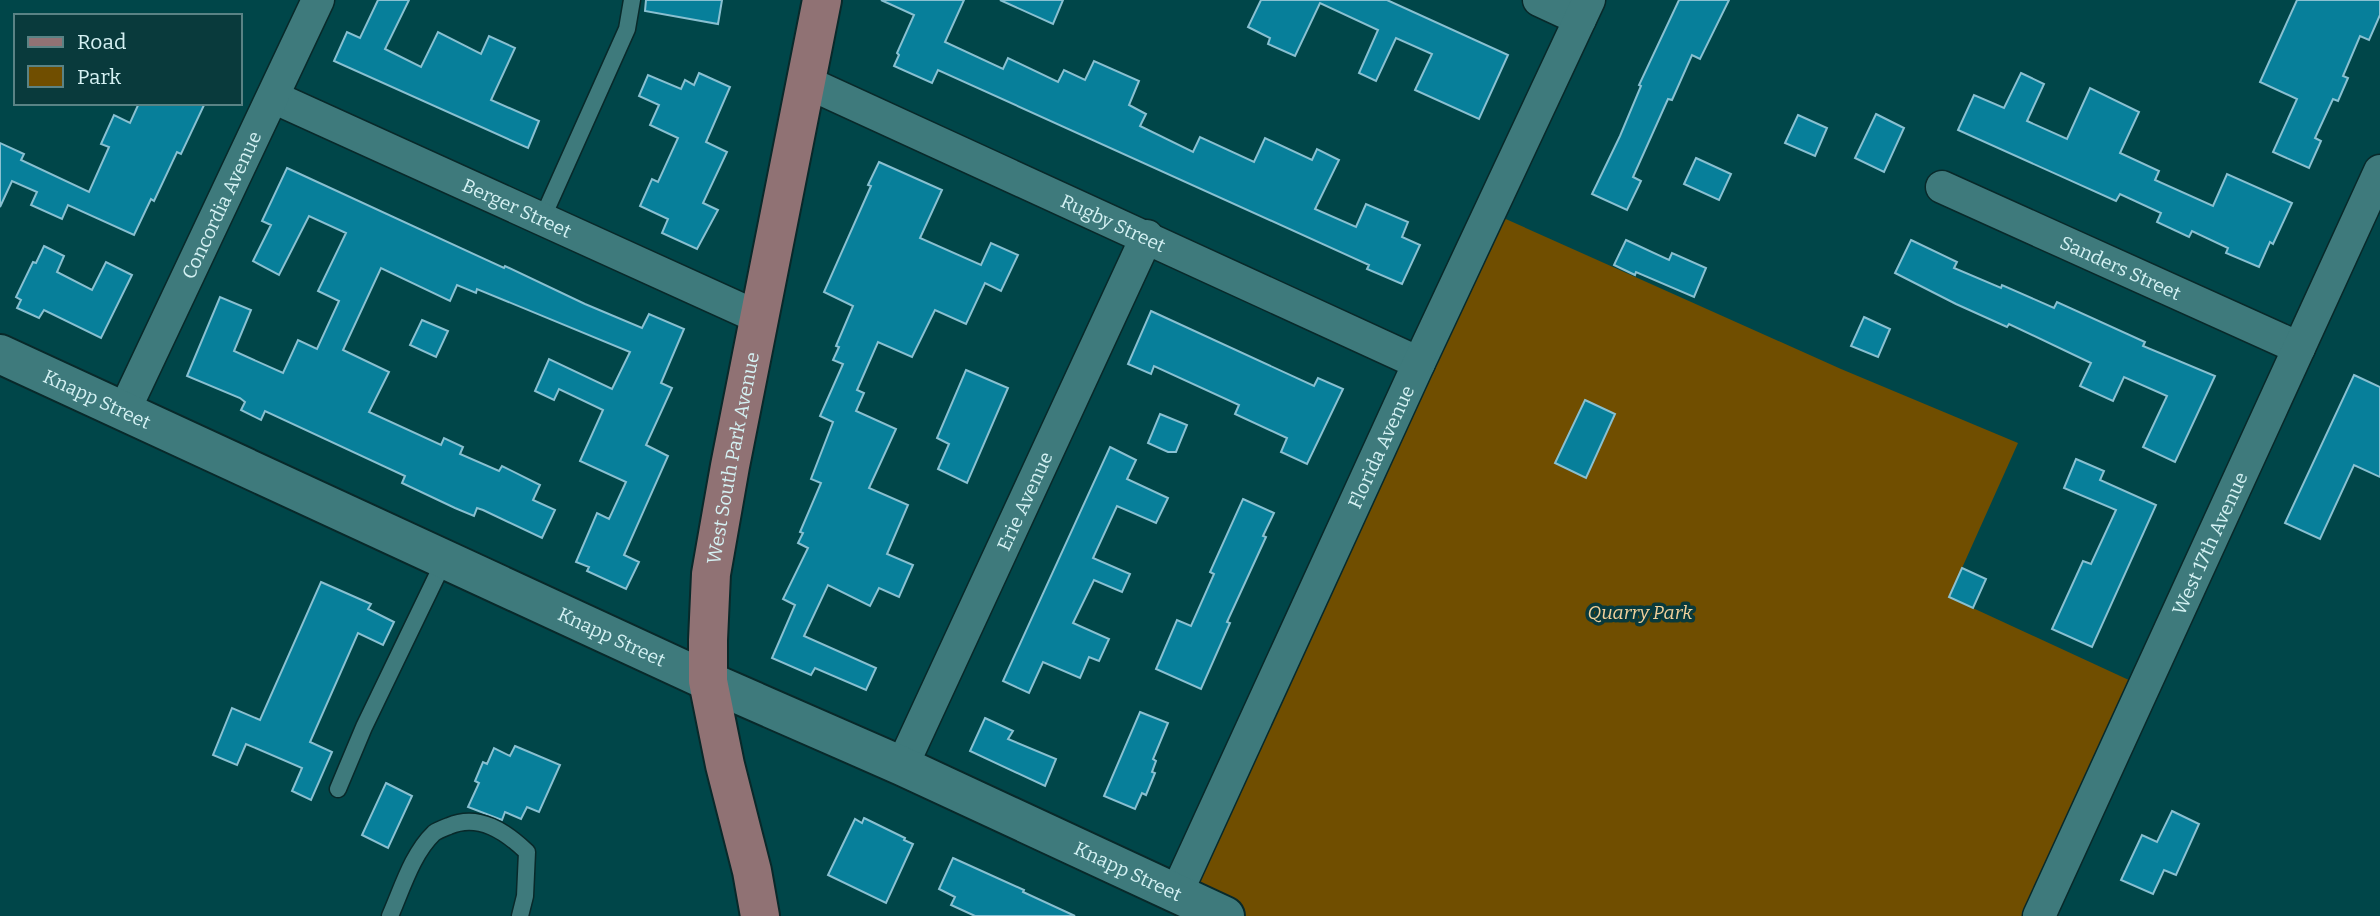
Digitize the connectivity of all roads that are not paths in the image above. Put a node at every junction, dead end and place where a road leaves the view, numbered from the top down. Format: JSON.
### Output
{"nodes":[{"id":1,"x":318,"y":0,"type":"edge"},
{"id":2,"x":632,"y":0,"type":"edge"},
{"id":3,"x":822,"y":0,"type":"edge"},
{"id":4,"x":1539,"y":0,"type":"edge"},
{"id":5,"x":1585,"y":9,"type":"edge"},
{"id":6,"x":806,"y":82,"type":"junction"},
{"id":7,"x":274,"y":97,"type":"junction"},
{"id":8,"x":2380,"y":171,"type":"edge"},
{"id":9,"x":1942,"y":187,"type":"dead end"},
{"id":10,"x":542,"y":219,"type":"junction"},
{"id":11,"x":1147,"y":236,"type":"junction"},
{"id":12,"x":760,"y":318,"type":"junction"},
{"id":13,"x":2299,"y":348,"type":"junction"},
{"id":14,"x":0,"y":354,"type":"edge"},
{"id":15,"x":1419,"y":363,"type":"junction"},
{"id":16,"x":124,"y":411,"type":"junction"},
{"id":17,"x":445,"y":559,"type":"junction"},
{"id":18,"x":708,"y":681,"type":"junction"},
{"id":19,"x":902,"y":766,"type":"junction"},
{"id":20,"x":338,"y":789,"type":"dead end"},
{"id":21,"x":1176,"y":894,"type":"junction"},
{"id":22,"x":390,"y":916,"type":"edge"},
{"id":23,"x":520,"y":916,"type":"edge"},
{"id":24,"x":760,"y":916,"type":"edge"},
{"id":25,"x":1225,"y":916,"type":"edge"},
{"id":26,"x":2039,"y":916,"type":"edge"}],
"edges":[{"from":1,"to":7,"type":"street","name":"Concordia Avenue"},
{"from":2,"to":10,"type":"lane"},
{"from":3,"to":6,"type":"main road","name":"West South Park Avenue"},
{"from":4,"to":5,"type":"street"},
{"from":5,"to":15,"type":"street","name":"Florida Avenue"},
{"from":6,"to":11,"type":"street","name":"Rugby Street"},
{"from":6,"to":12,"type":"main road","name":"West South Park Avenue"},
{"from":7,"to":10,"type":"street","name":"Berger Street"},
{"from":7,"to":16,"type":"street","name":"Concordia Avenue"},
{"from":8,"to":13,"type":"street","name":"West 17th Avenue"},
{"from":9,"to":13,"type":"street","name":"Sanders Street"},
{"from":10,"to":12,"type":"street","name":"Berger Street"},
{"from":11,"to":15,"type":"street","name":"Rugby Street"},
{"from":11,"to":19,"type":"street","name":"Erie Avenue"},
{"from":12,"to":18,"type":"main road","name":"West South Park Avenue"},
{"from":13,"to":26,"type":"street","name":"West 17th Avenue"},
{"from":14,"to":16,"type":"street","name":"Knapp Street"},
{"from":15,"to":21,"type":"street","name":"Florida Avenue"},
{"from":16,"to":17,"type":"street","name":"Knapp Street"},
{"from":17,"to":18,"type":"street","name":"Knapp Street"},
{"from":17,"to":20,"type":"lane"},
{"from":18,"to":19,"type":"street","name":"Knapp Street"},
{"from":18,"to":24,"type":"main road","name":"West South Park Avenue"},
{"from":19,"to":21,"type":"street","name":"Knapp Street"},
{"from":21,"to":25,"type":"street","name":"Knapp Street"},
{"from":22,"to":23,"type":"lane"}]}
